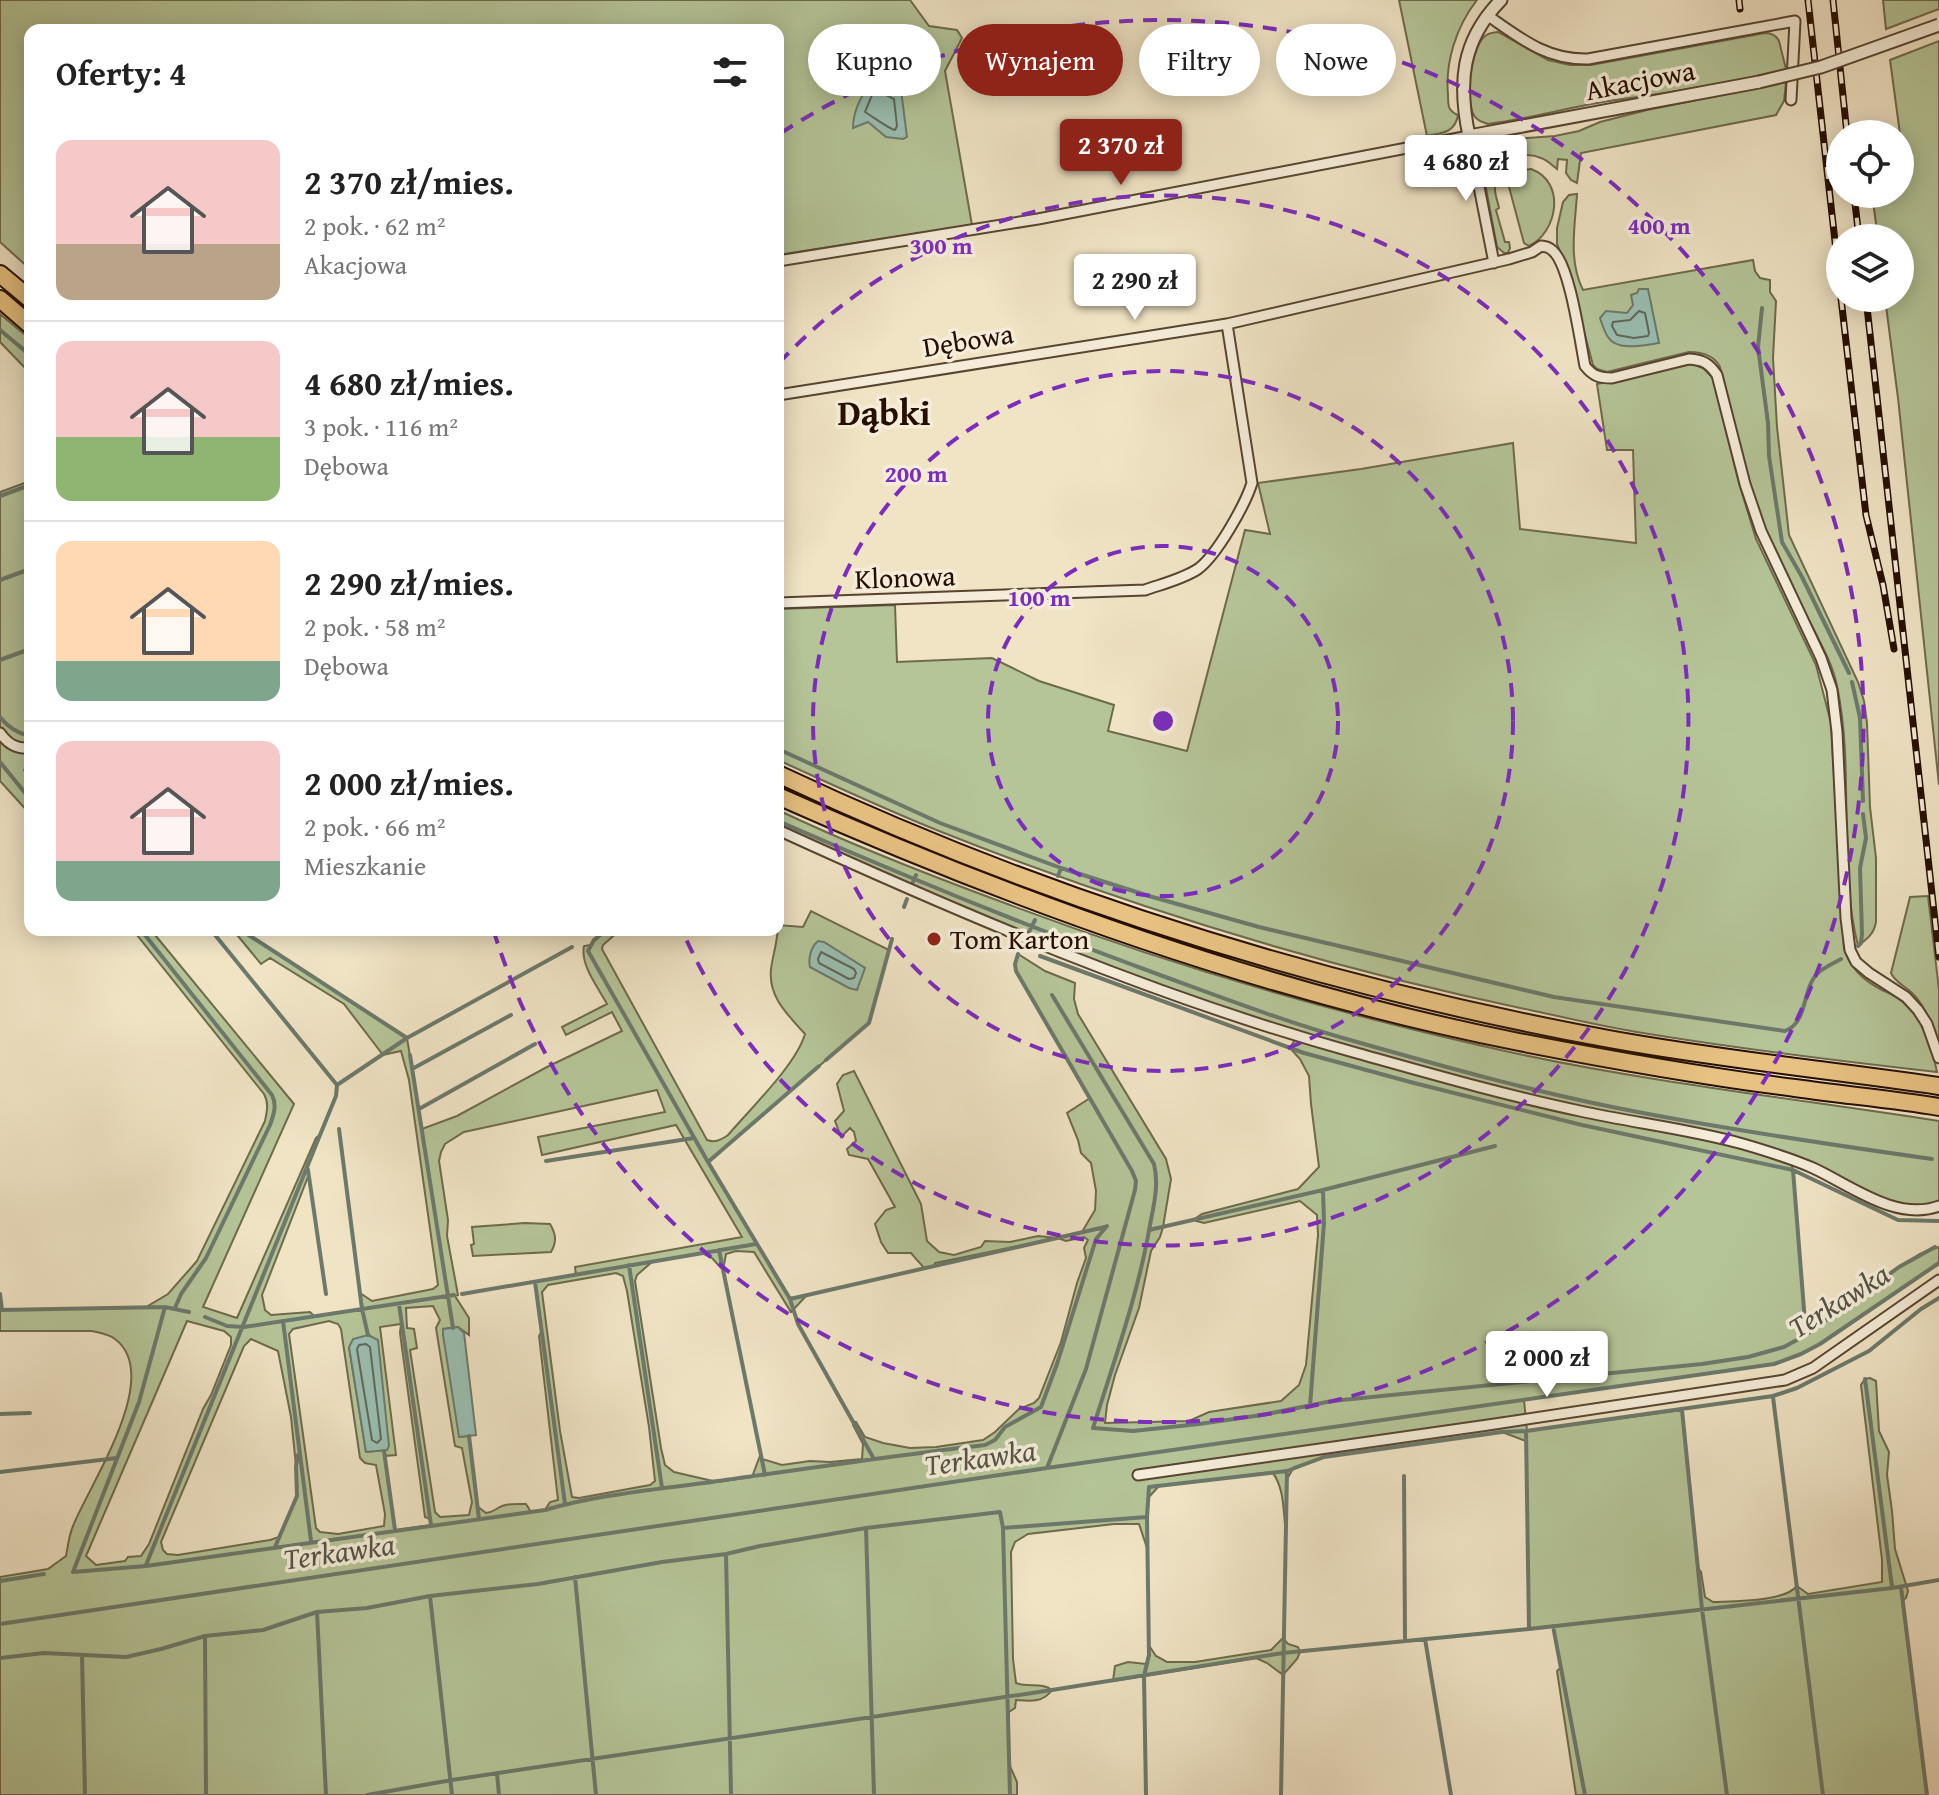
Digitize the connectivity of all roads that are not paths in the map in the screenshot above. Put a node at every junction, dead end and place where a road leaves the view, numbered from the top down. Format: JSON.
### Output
{"nodes":[{"id":1,"x":1501,"y":0,"type":"edge"},
{"id":2,"x":1487,"y":15,"type":"junction"},
{"id":3,"x":1939,"y":25,"type":"edge"},
{"id":4,"x":1791,"y":100,"type":"dead end"},
{"id":5,"x":1469,"y":136,"type":"junction"},
{"id":6,"x":784,"y":260,"type":"edge"},
{"id":7,"x":1494,"y":263,"type":"junction"},
{"id":8,"x":0,"y":274,"type":"edge"},
{"id":9,"x":24,"y":294,"type":"edge"},
{"id":10,"x":0,"y":299,"type":"edge"},
{"id":11,"x":24,"y":320,"type":"edge"},
{"id":12,"x":1227,"y":324,"type":"junction"},
{"id":13,"x":784,"y":394,"type":"edge"},
{"id":14,"x":784,"y":603,"type":"edge"},
{"id":15,"x":0,"y":733,"type":"edge"},
{"id":16,"x":24,"y":749,"type":"edge"},
{"id":17,"x":784,"y":777,"type":"edge"},
{"id":18,"x":784,"y":799,"type":"edge"},
{"id":19,"x":784,"y":833,"type":"edge"},
{"id":20,"x":1939,"y":1058,"type":"edge"},
{"id":21,"x":1939,"y":1086,"type":"edge"},
{"id":22,"x":1939,"y":1107,"type":"edge"},
{"id":23,"x":1939,"y":1206,"type":"edge"},
{"id":24,"x":1939,"y":1280,"type":"edge"},
{"id":25,"x":1138,"y":1475,"type":"dead end"}],
"edges":[{"from":1,"to":2,"type":"street"},
{"from":2,"to":4,"type":"street"},
{"from":2,"to":5,"type":"street"},
{"from":3,"to":5,"type":"street","name":"Akacjowa","bridge":true},
{"from":5,"to":6,"type":"street","name":"Akacjowa"},
{"from":5,"to":7,"type":"street"},
{"from":7,"to":12,"type":"street","name":"Dębowa"},
{"from":7,"to":20,"type":"street","name":"Dębowa"},
{"from":8,"to":9,"type":"highway"},
{"from":10,"to":11,"type":"highway"},
{"from":12,"to":13,"type":"street","name":"Dębowa"},
{"from":12,"to":14,"type":"street","name":"Klonowa"},
{"from":15,"to":16,"type":"street"},
{"from":17,"to":21,"type":"highway"},
{"from":18,"to":22,"type":"highway"},
{"from":19,"to":23,"type":"street"},
{"from":24,"to":25,"type":"street"}]}
